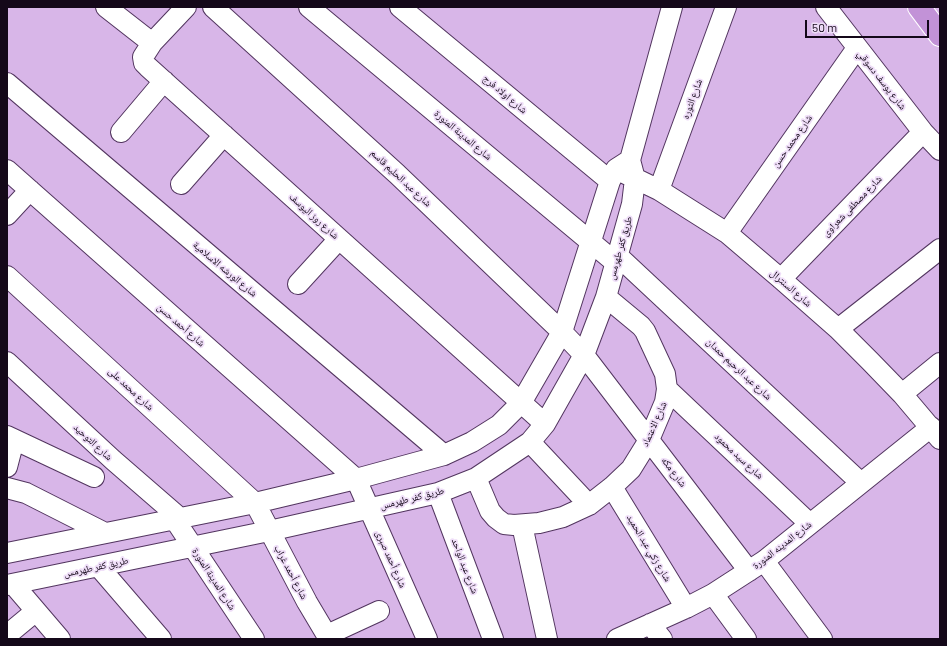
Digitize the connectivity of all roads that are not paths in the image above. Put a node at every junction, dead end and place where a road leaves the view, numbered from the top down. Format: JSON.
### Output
{"nodes":[{"id":1,"x":106,"y":7,"type":"edge"},
{"id":2,"x":186,"y":7,"type":"edge"},
{"id":3,"x":213,"y":7,"type":"edge"},
{"id":4,"x":310,"y":7,"type":"edge"},
{"id":5,"x":400,"y":7,"type":"edge"},
{"id":6,"x":672,"y":7,"type":"edge"},
{"id":7,"x":726,"y":7,"type":"edge"},
{"id":8,"x":826,"y":7,"type":"edge"},
{"id":9,"x":919,"y":7,"type":"edge"},
{"id":10,"x":940,"y":35,"type":"edge"},
{"id":11,"x":152,"y":43,"type":"junction"},
{"id":12,"x":857,"y":48,"type":"junction"},
{"id":13,"x":164,"y":81,"type":"junction"},
{"id":14,"x":7,"y":83,"type":"edge"},
{"id":15,"x":121,"y":132,"type":"dead end"},
{"id":16,"x":923,"y":132,"type":"junction"},
{"id":17,"x":224,"y":135,"type":"junction"},
{"id":18,"x":940,"y":150,"type":"edge"},
{"id":19,"x":7,"y":170,"type":"edge"},
{"id":20,"x":618,"y":170,"type":"junction"},
{"id":21,"x":635,"y":179,"type":"junction"},
{"id":22,"x":181,"y":184,"type":"dead end"},
{"id":23,"x":30,"y":190,"type":"junction"},
{"id":24,"x":659,"y":190,"type":"junction"},
{"id":25,"x":7,"y":215,"type":"edge"},
{"id":26,"x":727,"y":233,"type":"junction"},
{"id":27,"x":339,"y":239,"type":"junction"},
{"id":28,"x":591,"y":242,"type":"junction"},
{"id":29,"x":940,"y":249,"type":"edge"},
{"id":30,"x":617,"y":260,"type":"junction"},
{"id":31,"x":7,"y":276,"type":"edge"},
{"id":32,"x":782,"y":279,"type":"junction"},
{"id":33,"x":298,"y":284,"type":"dead end"},
{"id":34,"x":606,"y":297,"type":"junction"},
{"id":35,"x":838,"y":329,"type":"junction"},
{"id":36,"x":562,"y":332,"type":"junction"},
{"id":37,"x":584,"y":355,"type":"junction"},
{"id":38,"x":7,"y":362,"type":"edge"},
{"id":39,"x":940,"y":363,"type":"edge"},
{"id":40,"x":667,"y":389,"type":"junction"},
{"id":41,"x":902,"y":394,"type":"junction"},
{"id":42,"x":521,"y":403,"type":"junction"},
{"id":43,"x":545,"y":424,"type":"junction"},
{"id":44,"x":936,"y":433,"type":"edge"},
{"id":45,"x":11,"y":438,"type":"edge"},
{"id":46,"x":649,"y":440,"type":"junction"},
{"id":47,"x":530,"y":442,"type":"junction"},
{"id":48,"x":444,"y":455,"type":"junction"},
{"id":49,"x":7,"y":467,"type":"edge"},
{"id":50,"x":94,"y":477,"type":"dead end"},
{"id":51,"x":476,"y":478,"type":"junction"},
{"id":52,"x":356,"y":479,"type":"junction"},
{"id":53,"x":861,"y":483,"type":"junction"},
{"id":54,"x":612,"y":487,"type":"junction"},
{"id":55,"x":7,"y":488,"type":"edge"},
{"id":56,"x":438,"y":493,"type":"junction"},
{"id":57,"x":255,"y":503,"type":"junction"},
{"id":58,"x":589,"y":505,"type":"junction"},
{"id":59,"x":369,"y":508,"type":"junction"},
{"id":60,"x":178,"y":519,"type":"junction"},
{"id":61,"x":810,"y":524,"type":"junction"},
{"id":62,"x":522,"y":525,"type":"junction"},
{"id":63,"x":269,"y":532,"type":"junction"},
{"id":64,"x":105,"y":533,"type":"junction"},
{"id":65,"x":193,"y":546,"type":"junction"},
{"id":66,"x":7,"y":553,"type":"edge"},
{"id":67,"x":756,"y":566,"type":"junction"},
{"id":68,"x":99,"y":567,"type":"junction"},
{"id":69,"x":10,"y":585,"type":"edge"},
{"id":70,"x":713,"y":594,"type":"junction"},
{"id":71,"x":686,"y":608,"type":"junction"},
{"id":72,"x":36,"y":611,"type":"junction"},
{"id":73,"x":379,"y":611,"type":"dead end"},
{"id":74,"x":656,"y":632,"type":"edge"},
{"id":75,"x":7,"y":635,"type":"edge"},
{"id":76,"x":328,"y":637,"type":"edge"},
{"id":77,"x":60,"y":639,"type":"edge"},
{"id":78,"x":161,"y":639,"type":"edge"},
{"id":79,"x":254,"y":639,"type":"edge"},
{"id":80,"x":427,"y":639,"type":"edge"},
{"id":81,"x":493,"y":639,"type":"edge"},
{"id":82,"x":547,"y":639,"type":"edge"},
{"id":83,"x":617,"y":639,"type":"edge"},
{"id":84,"x":746,"y":639,"type":"edge"},
{"id":85,"x":822,"y":639,"type":"edge"}],
"edges":[{"from":1,"to":11,"type":"street"},
{"from":2,"to":11,"type":"street"},
{"from":3,"to":36,"type":"street","name":"شارع عبد الحليم قاسم"},
{"from":4,"to":28,"type":"street","name":"شارع المدينة المنورة"},
{"from":5,"to":20,"type":"street","name":"شارع اولاد فرج"},
{"from":6,"to":20,"type":"street"},
{"from":7,"to":24,"type":"street","name":"شارع الثوره"},
{"from":8,"to":12,"type":"street","name":"شارع يوسف دسوقي"},
{"from":9,"to":10,"type":"highway"},
{"from":11,"to":13,"type":"street","name":"شارع روز اليوسف"},
{"from":12,"to":16,"type":"street","name":"شارع يوسف دسوقي"},
{"from":12,"to":26,"type":"street","name":"شارع محمد حسن"},
{"from":13,"to":15,"type":"street"},
{"from":13,"to":17,"type":"street","name":"شارع روز اليوسف"},
{"from":14,"to":48,"type":"street","name":"شارع الورشه الاسلامية"},
{"from":16,"to":18,"type":"street","name":"شارع يوسف دسوقي"},
{"from":16,"to":32,"type":"street","name":"شارع مصطفى شعراوى"},
{"from":17,"to":22,"type":"street"},
{"from":17,"to":27,"type":"street","name":"شارع روز اليوسف"},
{"from":19,"to":23,"type":"street","name":"شارع أحمد حسن"},
{"from":20,"to":21,"type":"street","name":"طريق كفر طهرمس"},
{"from":20,"to":28,"type":"street"},
{"from":21,"to":24,"type":"street","name":"شارع السنترال"},
{"from":21,"to":30,"type":"street","name":"طريق كفر طهرمس"},
{"from":23,"to":25,"type":"street"},
{"from":23,"to":52,"type":"street","name":"شارع أحمد حسن"},
{"from":24,"to":26,"type":"street","name":"شارع السنترال"},
{"from":26,"to":32,"type":"street","name":"شارع السنترال"},
{"from":27,"to":33,"type":"street"},
{"from":27,"to":42,"type":"street","name":"شارع روز اليوسف"},
{"from":28,"to":30,"type":"street","name":"شارع المدينة المنورة"},
{"from":28,"to":36,"type":"street"},
{"from":29,"to":35,"type":"street"},
{"from":30,"to":34,"type":"street","name":"طريق كفر طهرمس"},
{"from":30,"to":53,"type":"street","name":"شارع عبد الرحيم حمدان"},
{"from":31,"to":57,"type":"street","name":"شارع محمد على"},
{"from":32,"to":35,"type":"street","name":"شارع السنترال"},
{"from":34,"to":37,"type":"street","name":"طريق كفر طهرمس"},
{"from":34,"to":40,"type":"street","name":"شارع الاعتماد"},
{"from":35,"to":41,"type":"street","name":"شارع السنترال"},
{"from":36,"to":37,"type":"street","name":"شارع عبد الحليم قاسم"},
{"from":36,"to":42,"type":"street"},
{"from":37,"to":43,"type":"street","name":"طريق كفر طهرمس"},
{"from":37,"to":46,"type":"street","name":"شارع مكه"},
{"from":38,"to":60,"type":"street","name":"شارع التوحيد"},
{"from":39,"to":41,"type":"street"},
{"from":40,"to":46,"type":"street","name":"شارع الاعتماد"},
{"from":40,"to":61,"type":"street","name":"شارع سيد محمود"},
{"from":41,"to":44,"type":"street","name":"شارع السنترال"},
{"from":42,"to":43,"type":"street","name":"شارع روز اليوسف"},
{"from":42,"to":48,"type":"street"},
{"from":43,"to":47,"type":"street","name":"طريق كفر طهرمس"},
{"from":44,"to":53,"type":"street","name":"شارع المدينه المنورة"},
{"from":45,"to":49,"type":"street"},
{"from":45,"to":50,"type":"street"},
{"from":46,"to":54,"type":"street","name":"شارع الاعتماد"},
{"from":46,"to":67,"type":"street","name":"شارع مكه"},
{"from":47,"to":51,"type":"street","name":"طريق كفر طهرمس"},
{"from":47,"to":58,"type":"street"},
{"from":48,"to":52,"type":"street"},
{"from":51,"to":56,"type":"street","name":"طريق كفر طهرمس"},
{"from":51,"to":62,"type":"street","name":"شارع الاعتماد"},
{"from":52,"to":57,"type":"street"},
{"from":52,"to":59,"type":"street","name":"شارع أحمد صبرى"},
{"from":53,"to":61,"type":"street","name":"شارع المدينه المنورة"},
{"from":54,"to":58,"type":"street","name":"شارع الاعتماد"},
{"from":54,"to":71,"type":"street","name":"شارع زكي عبد الحميد"},
{"from":55,"to":64,"type":"street"},
{"from":56,"to":59,"type":"street","name":"طريق كفر طهرمس"},
{"from":56,"to":81,"type":"street","name":"شارع عبد الواحد"},
{"from":57,"to":60,"type":"street"},
{"from":57,"to":63,"type":"street","name":"شارع أحمد غراب"},
{"from":58,"to":62,"type":"street","name":"شارع الاعتماد"},
{"from":59,"to":63,"type":"street","name":"طريق كفر طهرمس"},
{"from":59,"to":80,"type":"street","name":"شارع أحمد صبرى"},
{"from":60,"to":64,"type":"street"},
{"from":60,"to":65,"type":"street","name":"شارع المدينة المنورة"},
{"from":61,"to":67,"type":"street","name":"شارع المدينه المنورة"},
{"from":62,"to":82,"type":"street"},
{"from":63,"to":65,"type":"street","name":"طريق كفر طهرمس"},
{"from":63,"to":76,"type":"street","name":"شارع أحمد غراب"},
{"from":64,"to":66,"type":"street"},
{"from":65,"to":68,"type":"street","name":"طريق كفر طهرمس"},
{"from":65,"to":79,"type":"street","name":"شارع المدينة المنورة"},
{"from":67,"to":70,"type":"street","name":"شارع المدينه المنورة"},
{"from":67,"to":85,"type":"street","name":"شارع مكه"},
{"from":68,"to":69,"type":"street","name":"طريق كفر طهرمس"},
{"from":68,"to":78,"type":"street"},
{"from":69,"to":72,"type":"street"},
{"from":70,"to":71,"type":"street","name":"شارع المدينه المنورة"},
{"from":70,"to":84,"type":"street"},
{"from":71,"to":74,"type":"street","name":"شارع المدينه المنورة"},
{"from":72,"to":75,"type":"street"},
{"from":72,"to":77,"type":"street"},
{"from":73,"to":76,"type":"street"},
{"from":74,"to":83,"type":"street","name":"شارع المدينه المنورة"}]}
